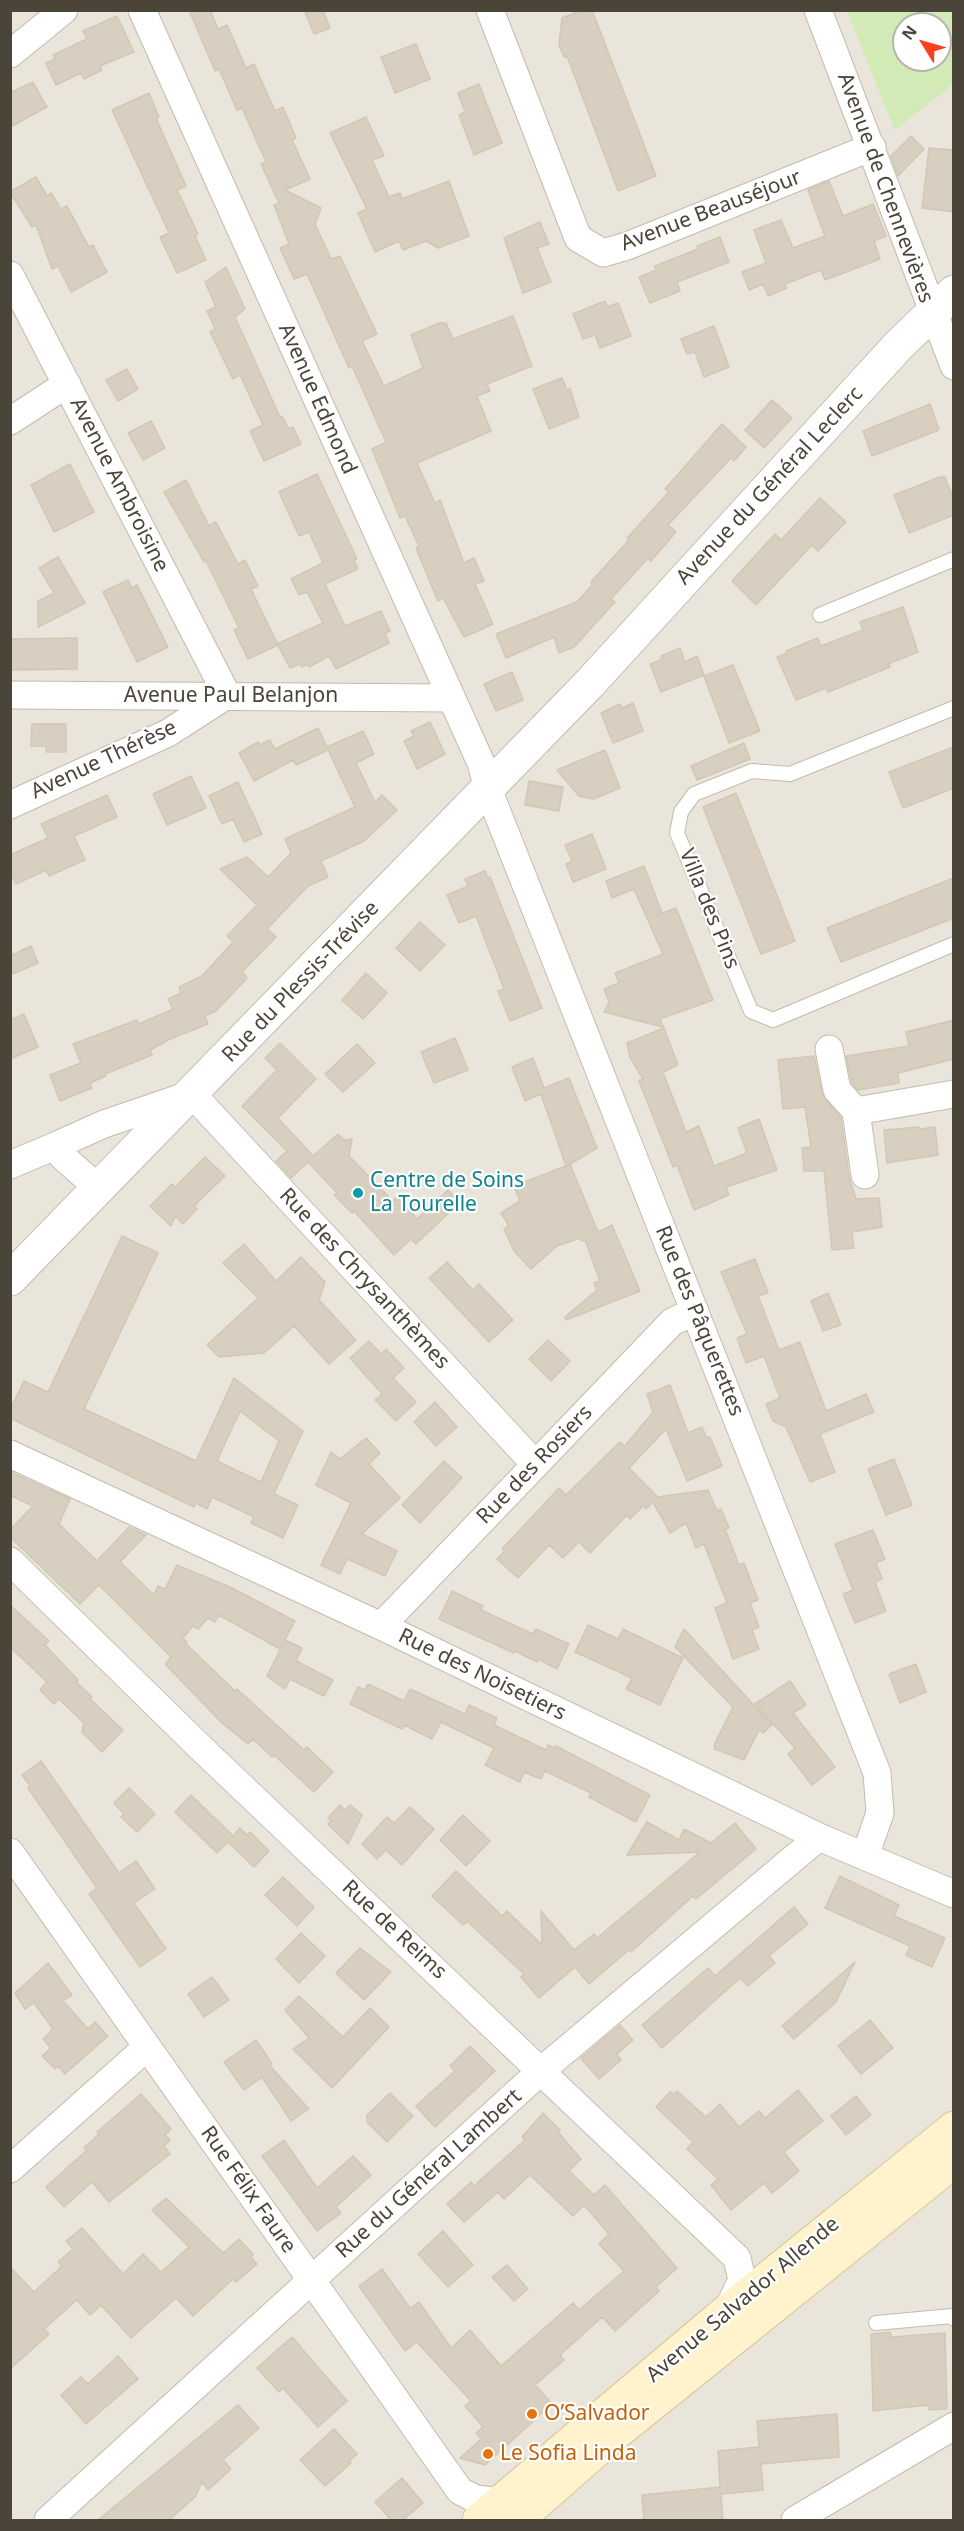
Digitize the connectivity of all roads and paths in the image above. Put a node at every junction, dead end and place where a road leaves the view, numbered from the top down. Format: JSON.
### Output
{"nodes":[{"id":1,"x":64,"y":10,"type":"edge"},
{"id":2,"x":142,"y":10,"type":"edge"},
{"id":3,"x":490,"y":10,"type":"edge"},
{"id":4,"x":818,"y":10,"type":"edge"},
{"id":5,"x":10,"y":54,"type":"edge"},
{"id":6,"x":872,"y":147,"type":"junction"},
{"id":7,"x":10,"y":275,"type":"edge"},
{"id":8,"x":943,"y":303,"type":"edge"},
{"id":9,"x":954,"y":366,"type":"edge"},
{"id":10,"x":67,"y":384,"type":"junction"},
{"id":11,"x":10,"y":421,"type":"edge"},
{"id":12,"x":954,"y":559,"type":"edge"},
{"id":13,"x":820,"y":615,"type":"dead end"},
{"id":14,"x":590,"y":683,"type":"joint"},
{"id":15,"x":10,"y":695,"type":"edge"},
{"id":16,"x":227,"y":695,"type":"junction"},
{"id":17,"x":451,"y":698,"type":"junction"},
{"id":18,"x":954,"y":708,"type":"edge"},
{"id":19,"x":488,"y":789,"type":"junction"},
{"id":20,"x":10,"y":805,"type":"edge"},
{"id":21,"x":954,"y":944,"type":"edge"},
{"id":22,"x":829,"y":1049,"type":"dead end"},
{"id":23,"x":192,"y":1094,"type":"junction"},
{"id":24,"x":954,"y":1095,"type":"edge"},
{"id":25,"x":856,"y":1110,"type":"junction"},
{"id":26,"x":56,"y":1146,"type":"junction"},
{"id":27,"x":10,"y":1165,"type":"edge"},
{"id":28,"x":865,"y":1175,"type":"dead end"},
{"id":29,"x":98,"y":1188,"type":"junction"},
{"id":30,"x":10,"y":1279,"type":"edge"},
{"id":31,"x":695,"y":1311,"type":"junction"},
{"id":32,"x":10,"y":1454,"type":"edge"},
{"id":33,"x":535,"y":1464,"type":"junction"},
{"id":34,"x":10,"y":1561,"type":"edge"},
{"id":35,"x":381,"y":1626,"type":"junction"},
{"id":36,"x":819,"y":1837,"type":"junction"},
{"id":37,"x":10,"y":1852,"type":"edge"},
{"id":38,"x":866,"y":1856,"type":"junction"},
{"id":39,"x":954,"y":1894,"type":"edge"},
{"id":40,"x":147,"y":2047,"type":"junction"},
{"id":41,"x":542,"y":2070,"type":"junction"},
{"id":42,"x":954,"y":2128,"type":"edge"},
{"id":43,"x":954,"y":2161,"type":"edge"},
{"id":44,"x":10,"y":2169,"type":"edge"},
{"id":45,"x":311,"y":2281,"type":"junction"},
{"id":46,"x":726,"y":2312,"type":"junction"},
{"id":47,"x":954,"y":2319,"type":"edge"},
{"id":48,"x":876,"y":2323,"type":"dead end"},
{"id":49,"x":954,"y":2426,"type":"edge"},
{"id":50,"x":499,"y":2514,"type":"edge"},
{"id":51,"x":802,"y":2518,"type":"edge"},
{"id":52,"x":48,"y":2520,"type":"edge"}],
"edges":[{"from":1,"to":5,"type":"street"},
{"from":2,"to":17,"type":"street","name":"Avenue Edmond"},
{"from":3,"to":6,"type":"street","name":"Avenue Beauséjour"},
{"from":4,"to":6,"type":"street","name":"Avenue de Chennevières"},
{"from":6,"to":8,"type":"street","name":"Avenue de Chennevières"},
{"from":7,"to":10,"type":"street","name":"Avenue Ambroisine"},
{"from":8,"to":9,"type":"street","name":"Avenue de Chennevières"},
{"from":8,"to":14,"type":"street","name":"Avenue du Général Leclerc"},
{"from":10,"to":11,"type":"street"},
{"from":10,"to":16,"type":"street","name":"Avenue Ambroisine"},
{"from":12,"to":13,"type":"lane"},
{"from":14,"to":19,"type":"street","name":"Rue du Plessis-Trévise"},
{"from":15,"to":16,"type":"street","name":"Avenue Paul Belanjon"},
{"from":16,"to":17,"type":"street","name":"Avenue Paul Belanjon"},
{"from":16,"to":20,"type":"street","name":"Avenue Thérèse"},
{"from":17,"to":19,"type":"street","name":"Avenue Edmond"},
{"from":18,"to":21,"type":"lane","name":"Villa des Pins"},
{"from":19,"to":23,"type":"street","name":"Rue du Plessis-Trévise"},
{"from":19,"to":31,"type":"street","name":"Rue des Pâquerettes"},
{"from":22,"to":25,"type":"street"},
{"from":23,"to":26,"type":"street"},
{"from":23,"to":29,"type":"street","name":"Rue du Plessis-Trévise"},
{"from":23,"to":33,"type":"street","name":"Rue des Chrysanthèmes"},
{"from":24,"to":25,"type":"street"},
{"from":25,"to":28,"type":"street"},
{"from":26,"to":27,"type":"street"},
{"from":26,"to":29,"type":"street"},
{"from":29,"to":30,"type":"street","name":"Rue du Plessis-Trévise"},
{"from":31,"to":33,"type":"street","name":"Rue des Rosiers"},
{"from":31,"to":38,"type":"street","name":"Rue des Pâquerettes"},
{"from":32,"to":35,"type":"street","name":"Rue des Noisetiers"},
{"from":33,"to":35,"type":"street","name":"Rue des Rosiers"},
{"from":34,"to":41,"type":"street","name":"Rue de Reims"},
{"from":35,"to":36,"type":"street","name":"Rue des Noisetiers"},
{"from":36,"to":38,"type":"street","name":"Rue des Noisetiers"},
{"from":36,"to":41,"type":"street","name":"Rue du Général Lambert"},
{"from":37,"to":40,"type":"street","name":"Rue Félix Faure"},
{"from":38,"to":39,"type":"street","name":"Rue des Noisetiers"},
{"from":40,"to":44,"type":"street"},
{"from":40,"to":45,"type":"street","name":"Rue Félix Faure"},
{"from":41,"to":45,"type":"street","name":"Rue du Général Lambert"},
{"from":41,"to":46,"type":"street","name":"Rue de Reims"},
{"from":42,"to":46,"type":"main road","name":"Avenue Salvador Allende"},
{"from":43,"to":50,"type":"main road"},
{"from":45,"to":50,"type":"street","name":"Rue Félix Faure"},
{"from":45,"to":52,"type":"street","name":"Rue du Général Lambert"},
{"from":46,"to":50,"type":"main road","name":"Avenue Salvador Allende"},
{"from":47,"to":48,"type":"lane"},
{"from":49,"to":51,"type":"street"}]}
